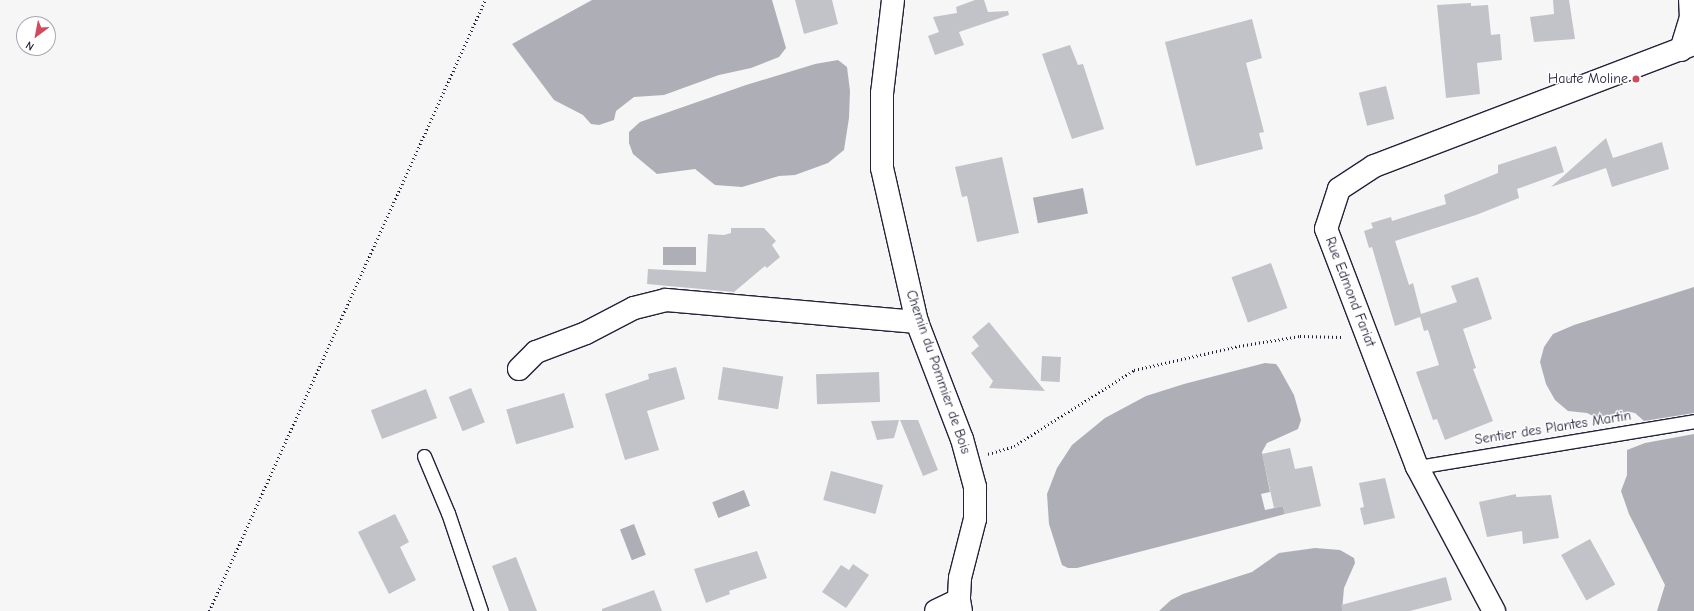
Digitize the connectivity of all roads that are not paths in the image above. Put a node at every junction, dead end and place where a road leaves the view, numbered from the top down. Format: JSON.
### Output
{"nodes":[{"id":1,"x":893,"y":0,"type":"edge"},
{"id":2,"x":1690,"y":0,"type":"edge"},
{"id":3,"x":1687,"y":47,"type":"edge"},
{"id":4,"x":918,"y":322,"type":"junction"},
{"id":5,"x":518,"y":369,"type":"dead end"},
{"id":6,"x":1694,"y":421,"type":"edge"},
{"id":7,"x":424,"y":456,"type":"dead end"},
{"id":8,"x":1417,"y":467,"type":"junction"},
{"id":9,"x":960,"y":605,"type":"edge"},
{"id":10,"x":481,"y":611,"type":"edge"},
{"id":11,"x":936,"y":611,"type":"edge"},
{"id":12,"x":1494,"y":611,"type":"edge"}],
"edges":[{"from":1,"to":4,"type":"street","name":"Chemin du Pommier de Bois"},
{"from":2,"to":3,"type":"street"},
{"from":3,"to":8,"type":"street","name":"Rue Edmond Fariat"},
{"from":4,"to":5,"type":"street"},
{"from":4,"to":9,"type":"street","name":"Chemin du Pommier de Bois"},
{"from":6,"to":8,"type":"lane","name":"Sentier des Plantes Martin"},
{"from":7,"to":10,"type":"lane"},
{"from":8,"to":12,"type":"street","name":"Rue Edmond Fariat"},
{"from":9,"to":11,"type":"street"}]}
